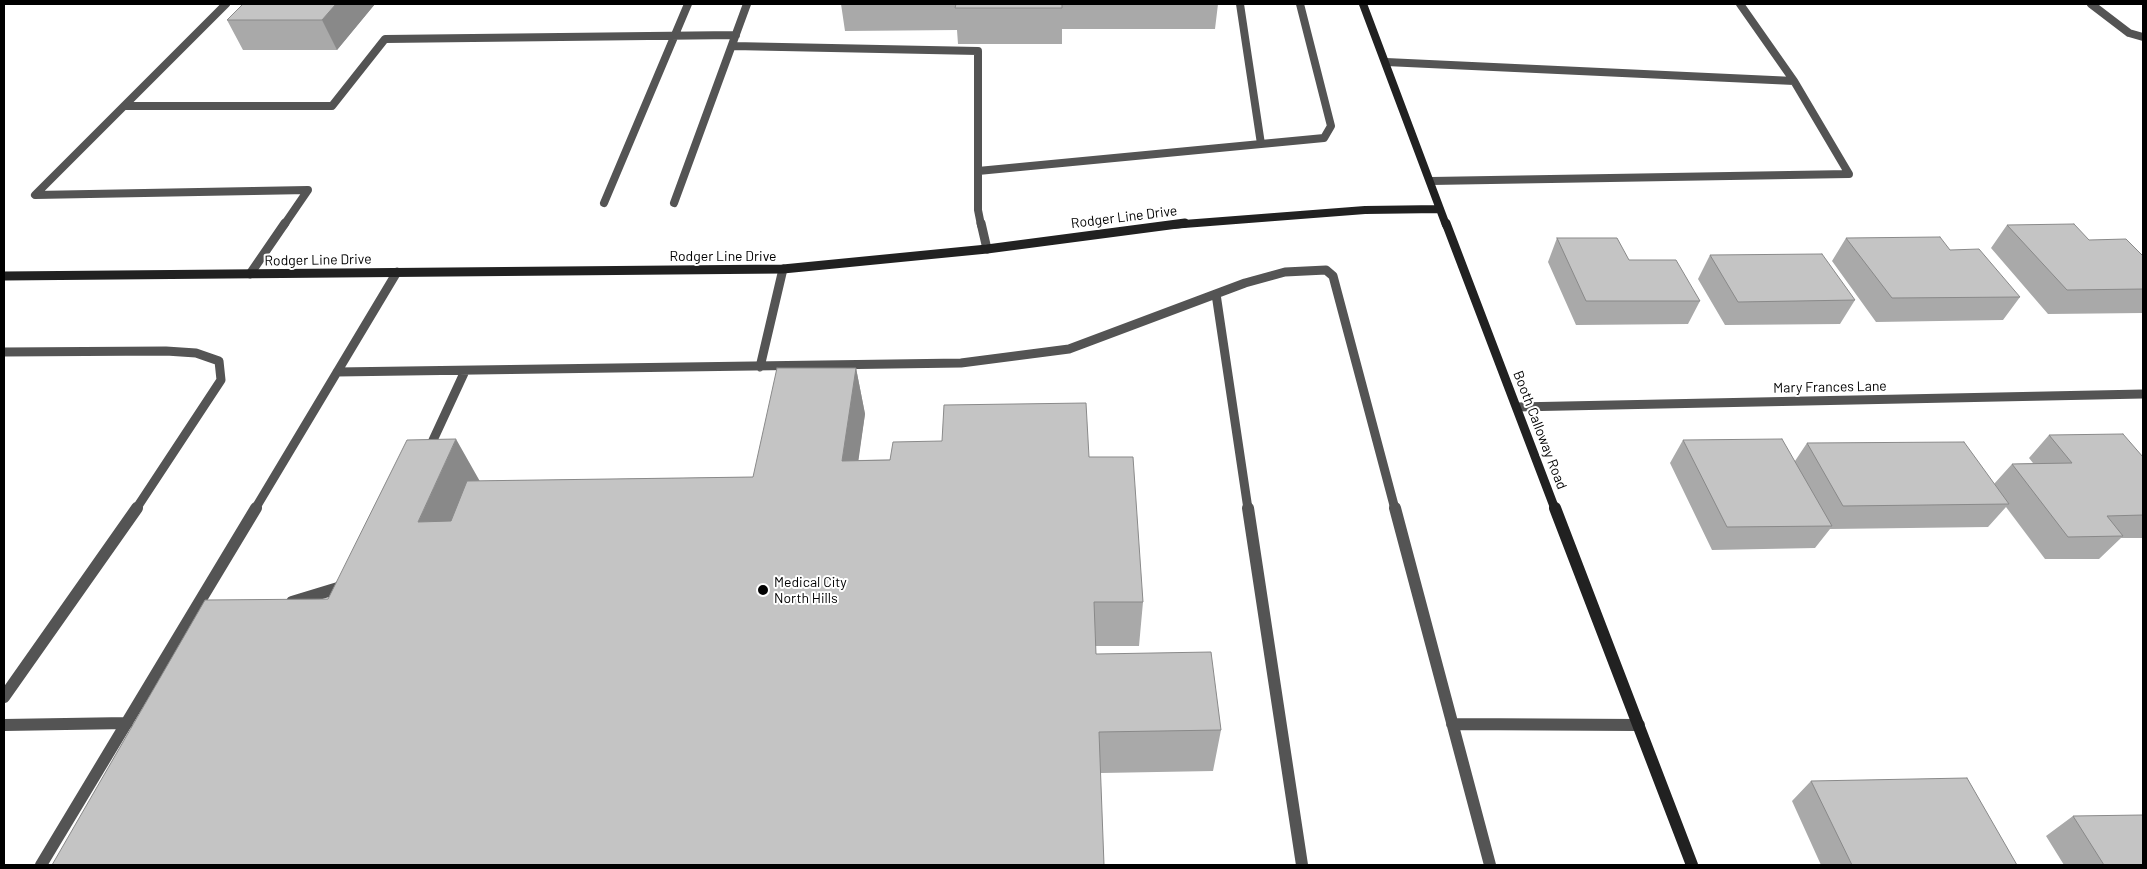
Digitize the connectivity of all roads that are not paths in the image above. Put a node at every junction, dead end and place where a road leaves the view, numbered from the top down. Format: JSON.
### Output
{"nodes":[{"id":1,"x":226,"y":4,"type":"edge"},
{"id":2,"x":688,"y":4,"type":"edge"},
{"id":3,"x":747,"y":4,"type":"edge"},
{"id":4,"x":1240,"y":4,"type":"edge"},
{"id":5,"x":1300,"y":4,"type":"edge"},
{"id":6,"x":1364,"y":4,"type":"edge"},
{"id":7,"x":1740,"y":4,"type":"edge"},
{"id":8,"x":2091,"y":4,"type":"edge"},
{"id":9,"x":736,"y":35,"type":"junction"},
{"id":10,"x":676,"y":36,"type":"junction"},
{"id":11,"x":2143,"y":37,"type":"edge"},
{"id":12,"x":733,"y":46,"type":"junction"},
{"id":13,"x":1386,"y":62,"type":"junction"},
{"id":14,"x":1794,"y":81,"type":"junction"},
{"id":15,"x":125,"y":106,"type":"junction"},
{"id":16,"x":1262,"y":144,"type":"junction"},
{"id":17,"x":978,"y":170,"type":"junction"},
{"id":18,"x":1431,"y":181,"type":"junction"},
{"id":19,"x":604,"y":203,"type":"dead end"},
{"id":20,"x":674,"y":203,"type":"dead end"},
{"id":21,"x":1440,"y":209,"type":"junction"},
{"id":22,"x":988,"y":249,"type":"junction"},
{"id":23,"x":783,"y":269,"type":"junction"},
{"id":24,"x":397,"y":272,"type":"junction"},
{"id":25,"x":250,"y":274,"type":"junction"},
{"id":26,"x":4,"y":276,"type":"edge"},
{"id":27,"x":1216,"y":294,"type":"junction"},
{"id":28,"x":4,"y":352,"type":"edge"},
{"id":29,"x":760,"y":367,"type":"junction"},
{"id":30,"x":465,"y":371,"type":"junction"},
{"id":31,"x":337,"y":372,"type":"junction"},
{"id":32,"x":2143,"y":394,"type":"edge"},
{"id":33,"x":1517,"y":407,"type":"junction"},
{"id":34,"x":424,"y":459,"type":"edge"},
{"id":35,"x":352,"y":579,"type":"edge"},
{"id":36,"x":277,"y":602,"type":"edge"},
{"id":37,"x":4,"y":697,"type":"edge"},
{"id":38,"x":127,"y":723,"type":"junction"},
{"id":39,"x":1452,"y":724,"type":"junction"},
{"id":40,"x":4,"y":725,"type":"edge"},
{"id":41,"x":1638,"y":725,"type":"junction"},
{"id":42,"x":41,"y":865,"type":"edge"},
{"id":43,"x":1302,"y":865,"type":"edge"},
{"id":44,"x":1490,"y":865,"type":"edge"},
{"id":45,"x":1692,"y":865,"type":"edge"}],
"edges":[{"from":1,"to":15,"type":"street"},
{"from":2,"to":10,"type":"street"},
{"from":3,"to":9,"type":"street"},
{"from":4,"to":16,"type":"street"},
{"from":5,"to":16,"type":"street"},
{"from":6,"to":13,"type":"street","name":"Booth Calloway Road"},
{"from":7,"to":14,"type":"street"},
{"from":8,"to":11,"type":"street"},
{"from":9,"to":10,"type":"street"},
{"from":9,"to":12,"type":"street"},
{"from":10,"to":15,"type":"street"},
{"from":10,"to":19,"type":"street"},
{"from":12,"to":17,"type":"street"},
{"from":12,"to":20,"type":"street"},
{"from":13,"to":14,"type":"street"},
{"from":13,"to":18,"type":"street","name":"Booth Calloway Road"},
{"from":14,"to":18,"type":"street"},
{"from":15,"to":25,"type":"street"},
{"from":16,"to":17,"type":"street"},
{"from":17,"to":22,"type":"street"},
{"from":18,"to":21,"type":"street","name":"Booth Calloway Road"},
{"from":21,"to":22,"type":"street","name":"Rodger Line Drive"},
{"from":21,"to":33,"type":"street","name":"Booth Calloway Road"},
{"from":22,"to":23,"type":"street","name":"Rodger Line Drive"},
{"from":23,"to":24,"type":"street","name":"Rodger Line Drive"},
{"from":23,"to":29,"type":"street"},
{"from":24,"to":25,"type":"street","name":"Rodger Line Drive"},
{"from":24,"to":31,"type":"street"},
{"from":25,"to":26,"type":"street","name":"Rodger Line Drive"},
{"from":27,"to":29,"type":"street"},
{"from":27,"to":39,"type":"street"},
{"from":27,"to":43,"type":"street"},
{"from":28,"to":37,"type":"street"},
{"from":29,"to":30,"type":"street"},
{"from":30,"to":31,"type":"street"},
{"from":30,"to":34,"type":"street"},
{"from":31,"to":38,"type":"street"},
{"from":32,"to":33,"type":"street","name":"Mary Frances Lane"},
{"from":33,"to":41,"type":"street","name":"Booth Calloway Road"},
{"from":35,"to":36,"type":"street"},
{"from":38,"to":40,"type":"street"},
{"from":38,"to":42,"type":"street"},
{"from":39,"to":41,"type":"street"},
{"from":39,"to":44,"type":"street"},
{"from":41,"to":45,"type":"street","name":"Booth Calloway Road"}]}
